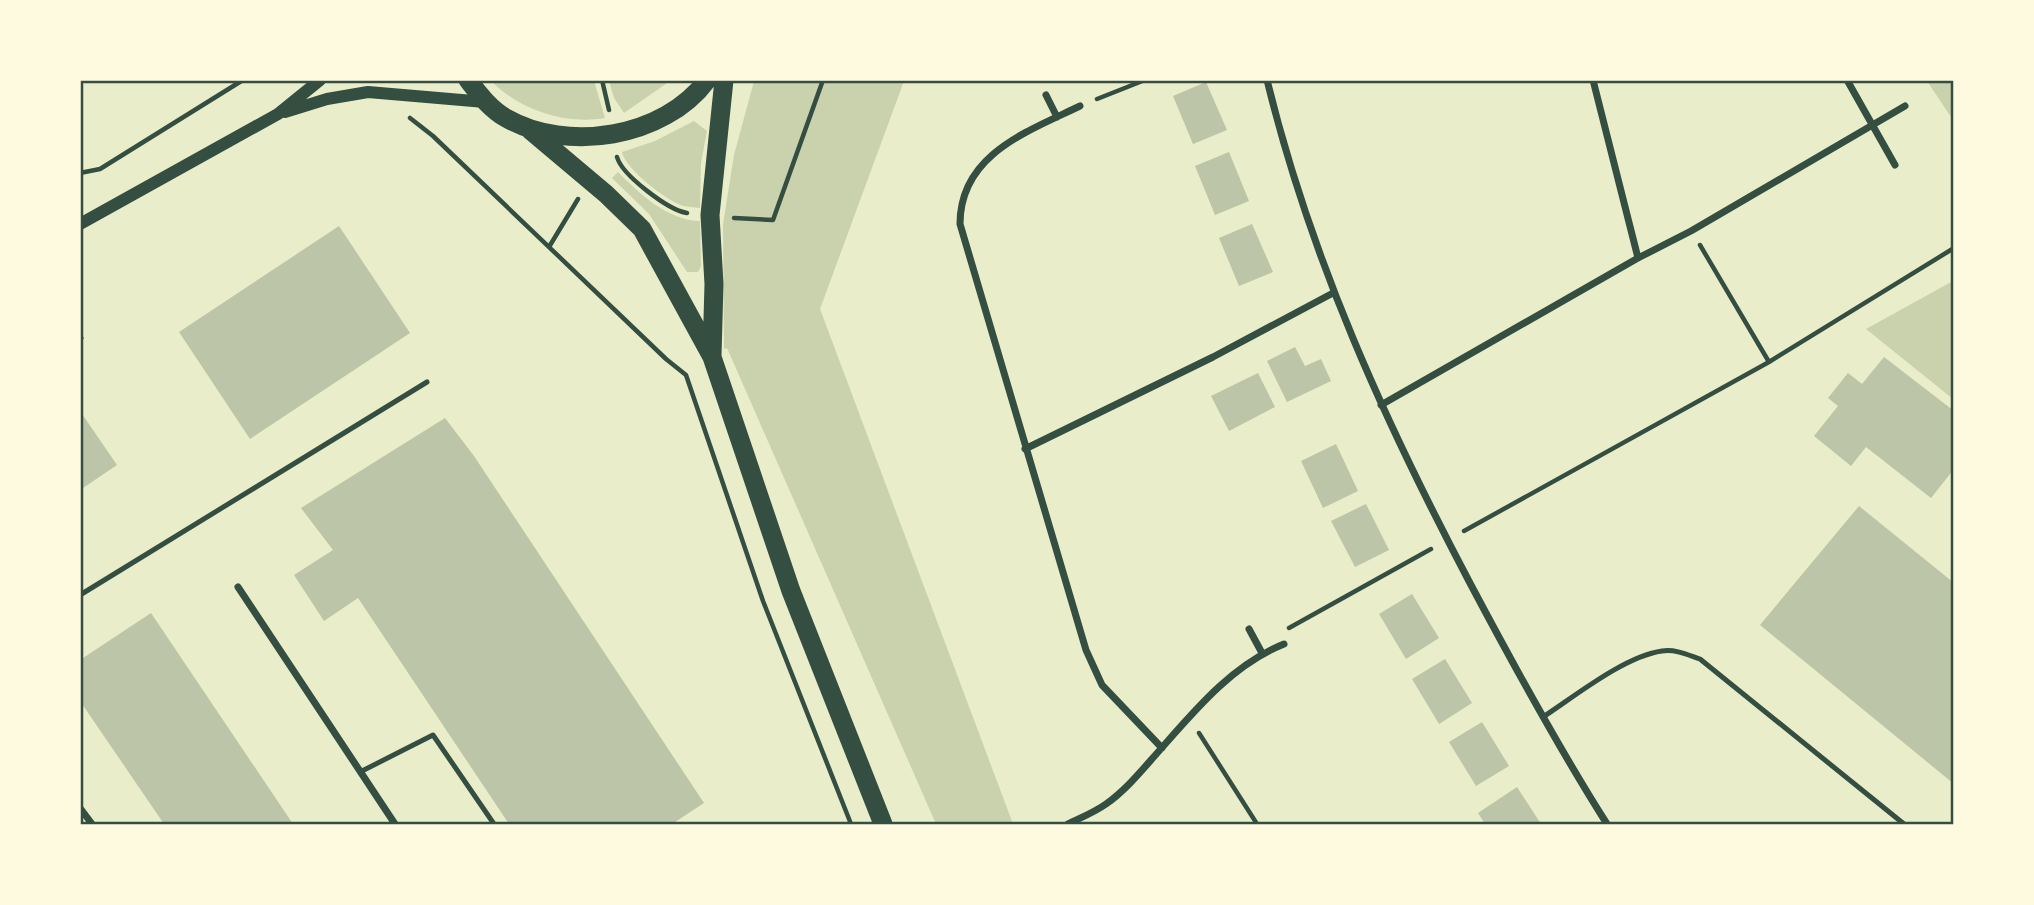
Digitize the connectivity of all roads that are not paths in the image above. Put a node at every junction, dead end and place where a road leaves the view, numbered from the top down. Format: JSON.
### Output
{"nodes":[{"id":1,"x":320,"y":80,"type":"edge"},
{"id":2,"x":468,"y":80,"type":"edge"},
{"id":3,"x":707,"y":80,"type":"edge"},
{"id":4,"x":724,"y":80,"type":"edge"},
{"id":5,"x":1267,"y":80,"type":"edge"},
{"id":6,"x":1593,"y":80,"type":"edge"},
{"id":7,"x":1847,"y":80,"type":"edge"},
{"id":8,"x":1046,"y":95,"type":"dead end"},
{"id":9,"x":485,"y":102,"type":"junction"},
{"id":10,"x":1080,"y":106,"type":"road end"},
{"id":11,"x":1905,"y":106,"type":"dead end"},
{"id":12,"x":278,"y":114,"type":"junction"},
{"id":13,"x":1056,"y":117,"type":"junction"},
{"id":14,"x":1871,"y":127,"type":"junction"},
{"id":15,"x":530,"y":130,"type":"junction"},
{"id":16,"x":1895,"y":165,"type":"dead end"},
{"id":17,"x":80,"y":224,"type":"edge"},
{"id":18,"x":1638,"y":258,"type":"junction"},
{"id":19,"x":1334,"y":293,"type":"junction"},
{"id":20,"x":712,"y":356,"type":"junction"},
{"id":21,"x":427,"y":382,"type":"dead end"},
{"id":22,"x":1381,"y":405,"type":"junction"},
{"id":23,"x":1025,"y":449,"type":"junction"},
{"id":24,"x":238,"y":587,"type":"dead end"},
{"id":25,"x":80,"y":595,"type":"edge"},
{"id":26,"x":1249,"y":629,"type":"dead end"},
{"id":27,"x":1284,"y":644,"type":"road end"},
{"id":28,"x":1262,"y":653,"type":"junction"},
{"id":29,"x":1543,"y":717,"type":"junction"},
{"id":30,"x":1162,"y":748,"type":"junction"},
{"id":31,"x":360,"y":772,"type":"junction"},
{"id":32,"x":80,"y":808,"type":"edge"},
{"id":33,"x":92,"y":824,"type":"edge"},
{"id":34,"x":395,"y":824,"type":"edge"},
{"id":35,"x":494,"y":824,"type":"edge"},
{"id":36,"x":883,"y":824,"type":"edge"},
{"id":37,"x":1068,"y":824,"type":"edge"},
{"id":38,"x":1606,"y":824,"type":"edge"},
{"id":39,"x":1904,"y":824,"type":"edge"}],
"edges":[{"from":1,"to":12,"type":"street"},
{"from":2,"to":9,"type":"highway"},
{"from":3,"to":15,"type":"highway"},
{"from":4,"to":20,"type":"highway"},
{"from":5,"to":19,"type":"street"},
{"from":6,"to":18,"type":"street"},
{"from":7,"to":14,"type":"street"},
{"from":8,"to":13,"type":"street"},
{"from":9,"to":12,"type":"street"},
{"from":9,"to":15,"type":"highway"},
{"from":10,"to":13,"type":"street"},
{"from":11,"to":14,"type":"street"},
{"from":12,"to":17,"type":"street"},
{"from":13,"to":23,"type":"street"},
{"from":14,"to":16,"type":"street"},
{"from":14,"to":18,"type":"street"},
{"from":15,"to":20,"type":"highway"},
{"from":18,"to":22,"type":"street"},
{"from":19,"to":22,"type":"street"},
{"from":19,"to":23,"type":"street"},
{"from":20,"to":36,"type":"highway"},
{"from":21,"to":25,"type":"lane"},
{"from":22,"to":29,"type":"street"},
{"from":23,"to":30,"type":"street"},
{"from":24,"to":31,"type":"street"},
{"from":26,"to":28,"type":"street"},
{"from":27,"to":28,"type":"street"},
{"from":28,"to":30,"type":"street"},
{"from":29,"to":38,"type":"street"},
{"from":29,"to":39,"type":"lane"},
{"from":30,"to":37,"type":"street"},
{"from":31,"to":34,"type":"street"},
{"from":31,"to":35,"type":"lane"},
{"from":32,"to":33,"type":"street"}]}
